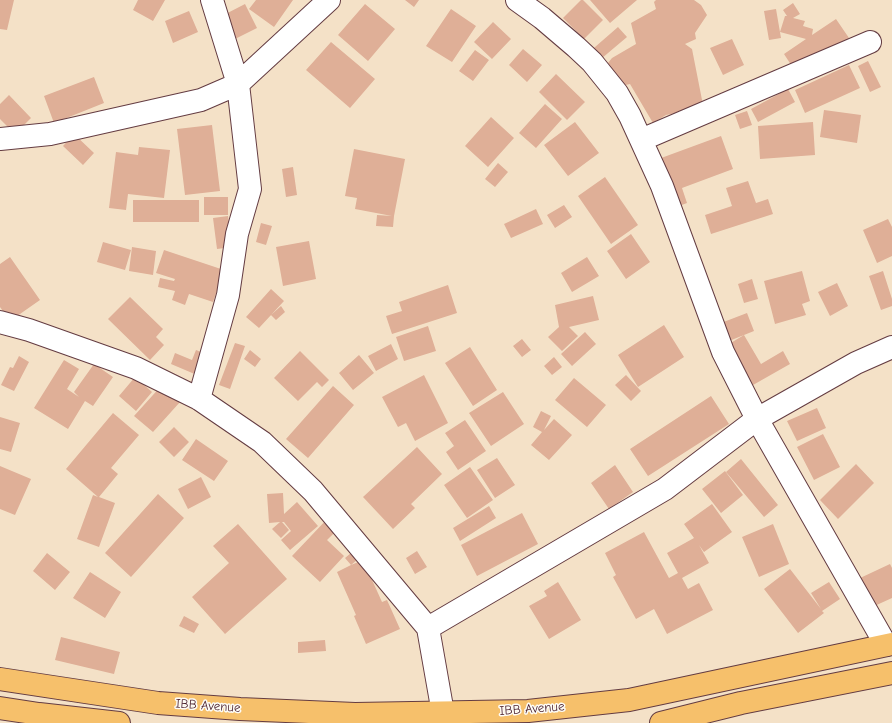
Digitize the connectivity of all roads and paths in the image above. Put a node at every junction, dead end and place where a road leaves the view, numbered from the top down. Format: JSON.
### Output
{"nodes":[{"id":1,"x":212,"y":0,"type":"edge"},
{"id":2,"x":329,"y":0,"type":"edge"},
{"id":3,"x":517,"y":0,"type":"edge"},
{"id":4,"x":870,"y":42,"type":"dead end"},
{"id":5,"x":238,"y":84,"type":"junction"},
{"id":6,"x":0,"y":139,"type":"edge"},
{"id":7,"x":641,"y":140,"type":"junction"},
{"id":8,"x":0,"y":322,"type":"edge"},
{"id":9,"x":892,"y":347,"type":"edge"},
{"id":10,"x":199,"y":399,"type":"junction"},
{"id":11,"x":757,"y":419,"type":"junction"},
{"id":12,"x":428,"y":628,"type":"junction"},
{"id":13,"x":889,"y":645,"type":"edge"},
{"id":14,"x":892,"y":673,"type":"edge"},
{"id":15,"x":0,"y":679,"type":"edge"},
{"id":16,"x":0,"y":708,"type":"edge"},
{"id":17,"x":443,"y":713,"type":"junction"},
{"id":18,"x":119,"y":723,"type":"edge"},
{"id":19,"x":661,"y":723,"type":"edge"}],
"edges":[{"from":1,"to":5,"type":"street"},
{"from":2,"to":5,"type":"street"},
{"from":3,"to":7,"type":"street"},
{"from":4,"to":7,"type":"street"},
{"from":5,"to":6,"type":"street"},
{"from":5,"to":10,"type":"street"},
{"from":7,"to":11,"type":"street"},
{"from":8,"to":10,"type":"street"},
{"from":9,"to":11,"type":"street"},
{"from":10,"to":12,"type":"street"},
{"from":11,"to":12,"type":"street"},
{"from":11,"to":13,"type":"street"},
{"from":12,"to":17,"type":"street"},
{"from":13,"to":17,"type":"main road","name":"IBB Avenue"},
{"from":14,"to":19,"type":"main road"},
{"from":15,"to":17,"type":"main road","name":"IBB Avenue"},
{"from":16,"to":18,"type":"main road"}]}
